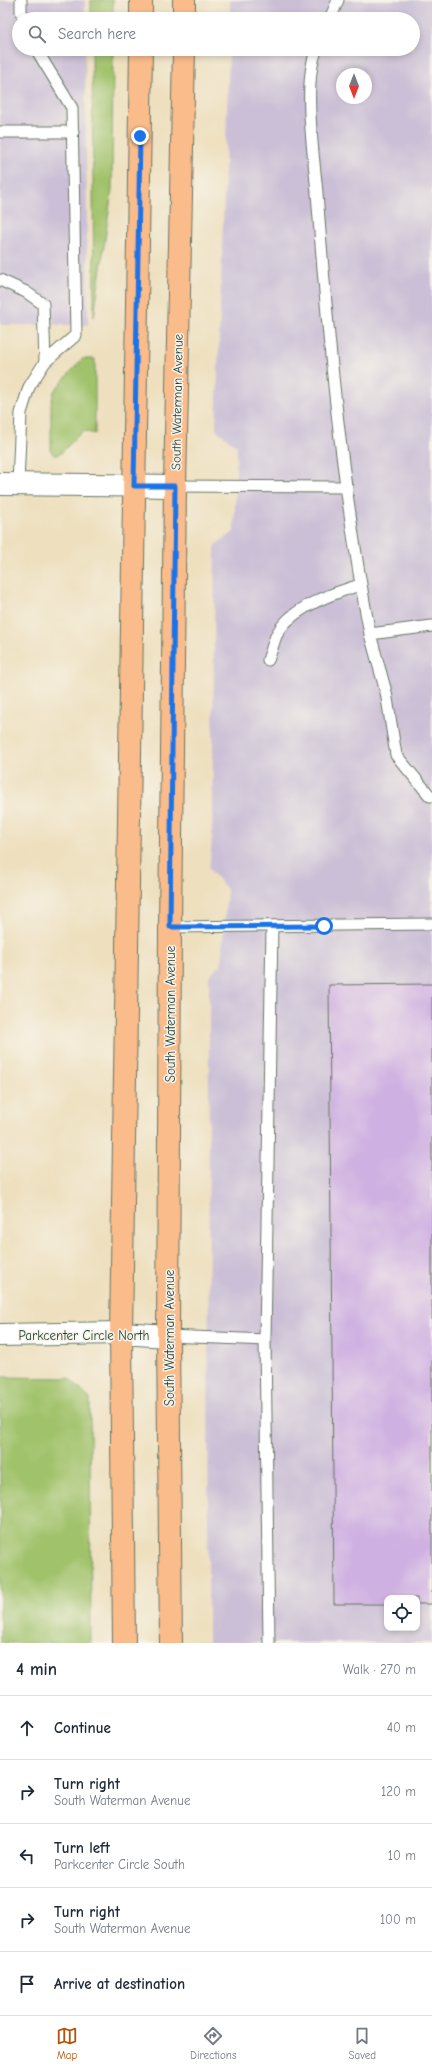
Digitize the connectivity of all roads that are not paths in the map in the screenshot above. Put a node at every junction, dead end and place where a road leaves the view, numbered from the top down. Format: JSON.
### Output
{"nodes":[{"id":1,"x":21,"y":0,"type":"edge"},
{"id":2,"x":141,"y":0,"type":"edge"},
{"id":3,"x":184,"y":0,"type":"edge"},
{"id":4,"x":338,"y":0,"type":"edge"},
{"id":5,"x":21,"y":12,"type":"edge"},
{"id":6,"x":141,"y":12,"type":"edge"},
{"id":7,"x":184,"y":12,"type":"edge"},
{"id":8,"x":333,"y":12,"type":"edge"},
{"id":9,"x":40,"y":56,"type":"edge"},
{"id":10,"x":141,"y":56,"type":"edge"},
{"id":11,"x":184,"y":56,"type":"edge"},
{"id":12,"x":314,"y":56,"type":"edge"},
{"id":13,"x":0,"y":132,"type":"edge"},
{"id":14,"x":73,"y":132,"type":"junction"},
{"id":15,"x":0,"y":280,"type":"edge"},
{"id":16,"x":45,"y":362,"type":"junction"},
{"id":17,"x":9,"y":484,"type":"edge"},
{"id":18,"x":134,"y":486,"type":"junction"},
{"id":19,"x":175,"y":486,"type":"junction"},
{"id":20,"x":347,"y":487,"type":"junction"},
{"id":21,"x":360,"y":585,"type":"junction"},
{"id":22,"x":432,"y":626,"type":"edge"},
{"id":23,"x":370,"y":634,"type":"junction"},
{"id":24,"x":268,"y":660,"type":"dead end"},
{"id":25,"x":432,"y":796,"type":"edge"},
{"id":26,"x":432,"y":924,"type":"edge"},
{"id":27,"x":272,"y":926,"type":"junction"},
{"id":28,"x":170,"y":927,"type":"junction"},
{"id":29,"x":120,"y":1333,"type":"junction"},
{"id":30,"x":0,"y":1335,"type":"edge"},
{"id":31,"x":168,"y":1336,"type":"junction"},
{"id":32,"x":265,"y":1340,"type":"junction"},
{"id":33,"x":124,"y":1643,"type":"edge"},
{"id":34,"x":171,"y":1643,"type":"edge"},
{"id":35,"x":269,"y":1643,"type":"edge"}],
"edges":[{"from":1,"to":5,"type":"lane"},
{"from":2,"to":6,"type":"main road"},
{"from":3,"to":7,"type":"main road"},
{"from":4,"to":8,"type":"lane"},
{"from":9,"to":14,"type":"lane"},
{"from":10,"to":18,"type":"main road"},
{"from":11,"to":19,"type":"main road","name":"South Waterman Avenue"},
{"from":12,"to":20,"type":"lane"},
{"from":13,"to":14,"type":"lane"},
{"from":14,"to":16,"type":"lane"},
{"from":15,"to":16,"type":"lane"},
{"from":16,"to":17,"type":"lane"},
{"from":17,"to":18,"type":"street"},
{"from":18,"to":19,"type":"street"},
{"from":18,"to":29,"type":"main road"},
{"from":19,"to":20,"type":"lane"},
{"from":19,"to":28,"type":"main road","name":"South Waterman Avenue"},
{"from":20,"to":21,"type":"lane"},
{"from":21,"to":23,"type":"lane"},
{"from":21,"to":24,"type":"lane"},
{"from":22,"to":23,"type":"lane"},
{"from":23,"to":25,"type":"lane"},
{"from":26,"to":27,"type":"lane"},
{"from":27,"to":28,"type":"lane"},
{"from":27,"to":32,"type":"lane"},
{"from":28,"to":31,"type":"main road","name":"South Waterman Avenue"},
{"from":29,"to":30,"type":"street","name":"Parkcenter Circle North"},
{"from":29,"to":31,"type":"street","name":"Parkcenter Circle North"},
{"from":29,"to":33,"type":"main road"},
{"from":31,"to":32,"type":"lane"},
{"from":31,"to":34,"type":"main road","name":"South Waterman Avenue"},
{"from":32,"to":35,"type":"lane"}]}
